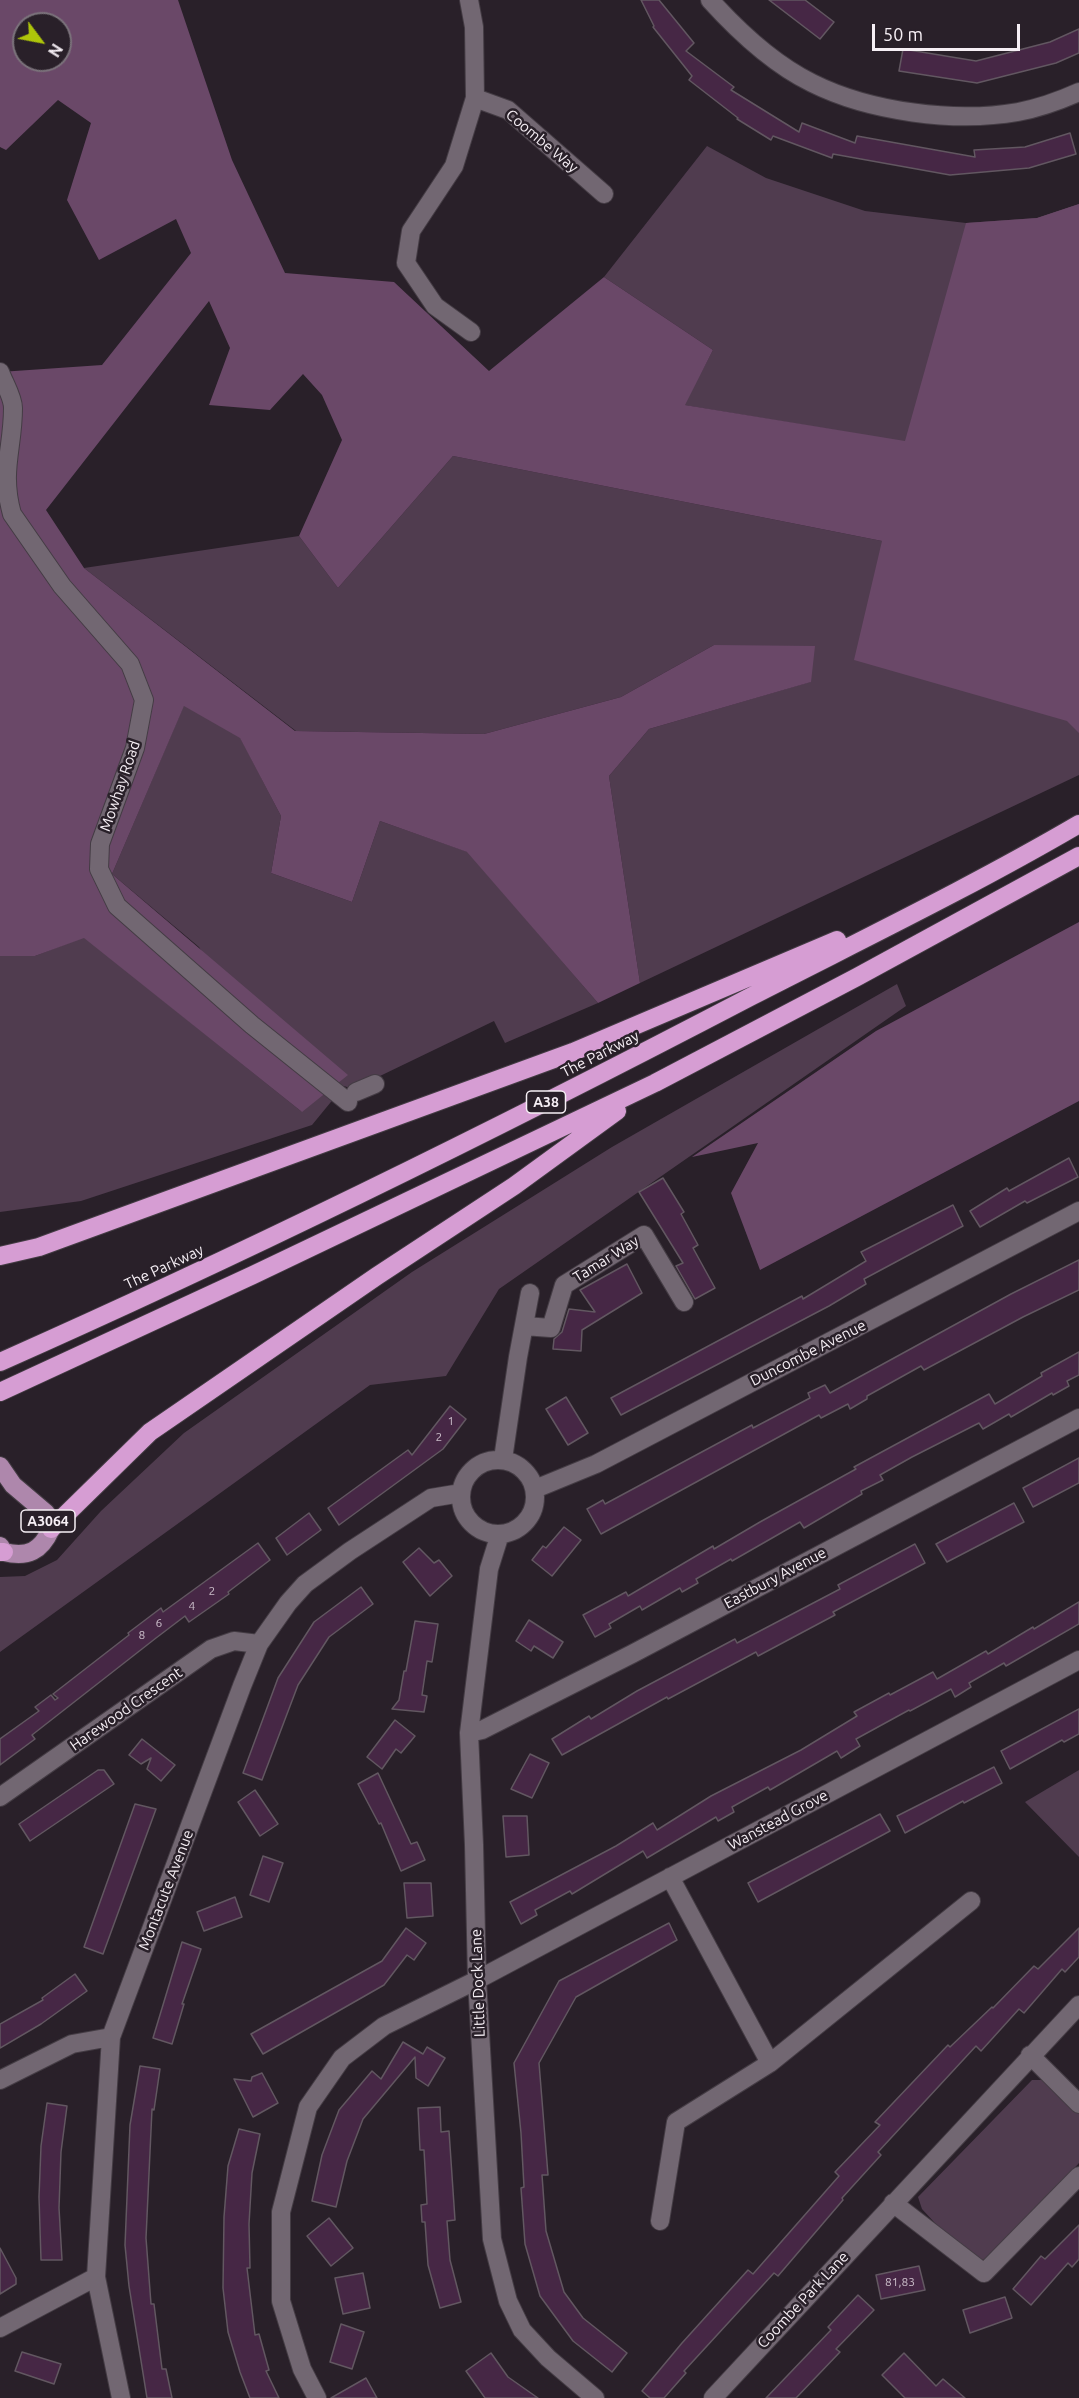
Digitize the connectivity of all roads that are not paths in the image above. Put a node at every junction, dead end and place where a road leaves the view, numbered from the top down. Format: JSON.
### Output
{"nodes":[{"id":1,"x":469,"y":0,"type":"edge"},
{"id":2,"x":710,"y":0,"type":"edge"},
{"id":3,"x":1079,"y":92,"type":"edge"},
{"id":4,"x":475,"y":98,"type":"junction"},
{"id":5,"x":604,"y":194,"type":"dead end"},
{"id":6,"x":471,"y":332,"type":"dead end"},
{"id":7,"x":0,"y":372,"type":"edge"},
{"id":8,"x":1079,"y":824,"type":"edge"},
{"id":9,"x":1079,"y":856,"type":"edge"},
{"id":10,"x":939,"y":899,"type":"junction"},
{"id":11,"x":655,"y":1083,"type":"junction"},
{"id":12,"x":375,"y":1084,"type":"dead end"},
{"id":13,"x":1079,"y":1211,"type":"edge"},
{"id":14,"x":0,"y":1256,"type":"edge"},
{"id":15,"x":531,"y":1293,"type":"dead end"},
{"id":16,"x":684,"y":1302,"type":"dead end"},
{"id":17,"x":524,"y":1326,"type":"junction"},
{"id":18,"x":1,"y":1362,"type":"edge"},
{"id":19,"x":8,"y":1389,"type":"edge"},
{"id":20,"x":1079,"y":1418,"type":"edge"},
{"id":21,"x":503,"y":1459,"type":"junction"},
{"id":22,"x":0,"y":1466,"type":"edge"},
{"id":23,"x":535,"y":1490,"type":"junction"},
{"id":24,"x":461,"y":1493,"type":"junction"},
{"id":25,"x":51,"y":1529,"type":"junction"},
{"id":26,"x":500,"y":1534,"type":"junction"},
{"id":27,"x":1,"y":1550,"type":"edge"},
{"id":28,"x":259,"y":1644,"type":"junction"},
{"id":29,"x":1079,"y":1660,"type":"edge"},
{"id":30,"x":469,"y":1732,"type":"junction"},
{"id":31,"x":0,"y":1797,"type":"edge"},
{"id":32,"x":670,"y":1877,"type":"junction"},
{"id":33,"x":971,"y":1901,"type":"dead end"},
{"id":34,"x":477,"y":1980,"type":"junction"},
{"id":35,"x":1079,"y":2005,"type":"edge"},
{"id":36,"x":111,"y":2037,"type":"junction"},
{"id":37,"x":1030,"y":2055,"type":"junction"},
{"id":38,"x":770,"y":2063,"type":"junction"},
{"id":39,"x":0,"y":2080,"type":"edge"},
{"id":40,"x":1079,"y":2104,"type":"edge"},
{"id":41,"x":1079,"y":2176,"type":"edge"},
{"id":42,"x":893,"y":2203,"type":"junction"},
{"id":43,"x":660,"y":2222,"type":"dead end"},
{"id":44,"x":96,"y":2277,"type":"junction"},
{"id":45,"x":0,"y":2328,"type":"edge"},
{"id":46,"x":121,"y":2398,"type":"edge"},
{"id":47,"x":316,"y":2398,"type":"edge"},
{"id":48,"x":595,"y":2398,"type":"edge"},
{"id":49,"x":713,"y":2398,"type":"edge"}],
"edges":[{"from":1,"to":4,"type":"street"},
{"from":2,"to":3,"type":"street"},
{"from":4,"to":5,"type":"street","name":"Coombe Way"},
{"from":4,"to":6,"type":"street"},
{"from":7,"to":12,"type":"street","name":"Mowhay Road"},
{"from":8,"to":10,"type":"highway","name":"The Parkway","number":"A38"},
{"from":9,"to":11,"type":"highway","number":"A38"},
{"from":10,"to":14,"type":"highway","number":"A38"},
{"from":10,"to":18,"type":"highway","name":"The Parkway","number":"A38"},
{"from":11,"to":19,"type":"highway","number":"A38"},
{"from":11,"to":25,"type":"highway","number":"A38"},
{"from":13,"to":23,"type":"street","name":"Duncombe Avenue"},
{"from":15,"to":17,"type":"street"},
{"from":16,"to":17,"type":"street","name":"Tamar Way"},
{"from":17,"to":21,"type":"street"},
{"from":20,"to":30,"type":"street","name":"Eastbury Avenue"},
{"from":21,"to":23,"type":"street"},
{"from":21,"to":24,"type":"street"},
{"from":22,"to":25,"type":"main road","number":"A3064"},
{"from":23,"to":26,"type":"street"},
{"from":24,"to":26,"type":"street"},
{"from":24,"to":28,"type":"street","name":"Montacute Avenue"},
{"from":25,"to":27,"type":"main road","number":"A3064"},
{"from":26,"to":30,"type":"street","name":"Little Dock Lane"},
{"from":28,"to":31,"type":"street","name":"Harewood Crescent"},
{"from":28,"to":36,"type":"street","name":"Montacute Avenue"},
{"from":29,"to":32,"type":"street","name":"Wanstead Grove"},
{"from":30,"to":34,"type":"street","name":"Little Dock Lane"},
{"from":32,"to":34,"type":"street","name":"Wanstead Grove"},
{"from":32,"to":38,"type":"street"},
{"from":33,"to":38,"type":"street"},
{"from":34,"to":47,"type":"street","name":"Wanstead Grove"},
{"from":34,"to":48,"type":"street","name":"Little Dock Lane"},
{"from":35,"to":37,"type":"street","name":"Coombe Park Lane"},
{"from":36,"to":39,"type":"street"},
{"from":36,"to":44,"type":"street","name":"Montacute Avenue"},
{"from":37,"to":40,"type":"street"},
{"from":37,"to":42,"type":"street","name":"Coombe Park Lane"},
{"from":38,"to":43,"type":"street"},
{"from":41,"to":42,"type":"street"},
{"from":42,"to":49,"type":"street","name":"Coombe Park Lane"},
{"from":44,"to":45,"type":"street"},
{"from":44,"to":46,"type":"street","name":"Montacute Avenue"}]}
